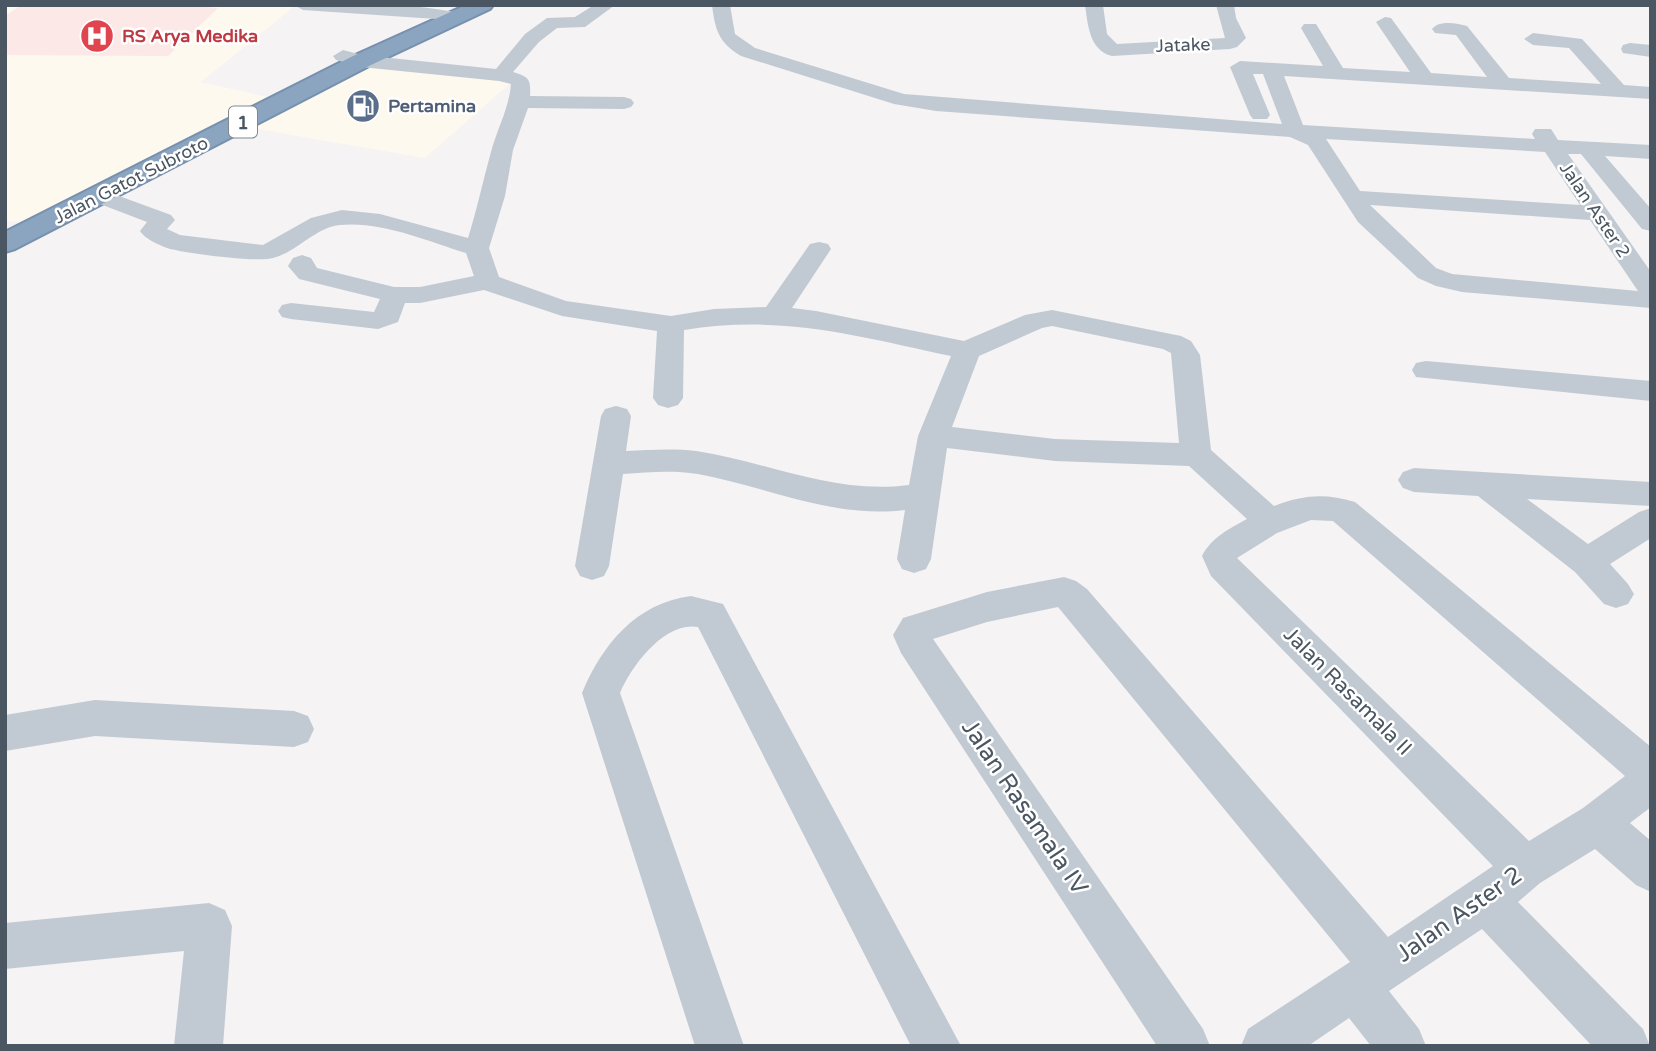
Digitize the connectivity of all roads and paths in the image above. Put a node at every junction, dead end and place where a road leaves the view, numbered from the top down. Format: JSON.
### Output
{"nodes":[{"id":1,"x":303,"y":5,"type":"edge"},
{"id":2,"x":483,"y":5,"type":"edge"},
{"id":3,"x":606,"y":5,"type":"edge"},
{"id":4,"x":721,"y":5,"type":"edge"},
{"id":5,"x":742,"y":5,"type":"edge"},
{"id":6,"x":1094,"y":5,"type":"edge"},
{"id":7,"x":1225,"y":5,"type":"edge"},
{"id":8,"x":449,"y":12,"type":"edge"},
{"id":9,"x":1385,"y":22,"type":"dead end"},
{"id":10,"x":1310,"y":28,"type":"dead end"},
{"id":11,"x":1441,"y":29,"type":"dead end"},
{"id":12,"x":1533,"y":39,"type":"dead end"},
{"id":13,"x":1630,"y":49,"type":"dead end"},
{"id":14,"x":1651,"y":51,"type":"edge"},
{"id":15,"x":352,"y":59,"type":"junction"},
{"id":16,"x":1270,"y":69,"type":"junction"},
{"id":17,"x":501,"y":75,"type":"junction"},
{"id":18,"x":1338,"y":75,"type":"junction"},
{"id":19,"x":1425,"y":79,"type":"junction"},
{"id":20,"x":1503,"y":84,"type":"junction"},
{"id":21,"x":1618,"y":91,"type":"junction"},
{"id":22,"x":1651,"y":93,"type":"edge"},
{"id":23,"x":908,"y":96,"type":"junction"},
{"id":24,"x":520,"y":102,"type":"junction"},
{"id":25,"x":624,"y":103,"type":"dead end"},
{"id":26,"x":1260,"y":115,"type":"junction"},
{"id":27,"x":1309,"y":128,"type":"junction"},
{"id":28,"x":1651,"y":136,"type":"edge"},
{"id":29,"x":1546,"y":138,"type":"junction"},
{"id":30,"x":1587,"y":148,"type":"junction"},
{"id":31,"x":1651,"y":152,"type":"edge"},
{"id":32,"x":100,"y":196,"type":"junction"},
{"id":33,"x":1351,"y":197,"type":"junction"},
{"id":34,"x":1597,"y":213,"type":"junction"},
{"id":35,"x":1649,"y":220,"type":"edge"},
{"id":36,"x":5,"y":224,"type":"edge"},
{"id":37,"x":5,"y":243,"type":"edge"},
{"id":38,"x":477,"y":248,"type":"junction"},
{"id":39,"x":820,"y":249,"type":"dead end"},
{"id":40,"x":302,"y":263,"type":"dead end"},
{"id":41,"x":488,"y":281,"type":"junction"},
{"id":42,"x":1651,"y":291,"type":"edge"},
{"id":43,"x":394,"y":295,"type":"junction"},
{"id":44,"x":1651,"y":300,"type":"edge"},
{"id":45,"x":291,"y":312,"type":"dead end"},
{"id":46,"x":774,"y":315,"type":"junction"},
{"id":47,"x":671,"y":324,"type":"junction"},
{"id":48,"x":967,"y":351,"type":"junction"},
{"id":49,"x":1426,"y":370,"type":"dead end"},
{"id":50,"x":1651,"y":391,"type":"edge"},
{"id":51,"x":668,"y":398,"type":"dead end"},
{"id":52,"x":617,"y":416,"type":"dead end"},
{"id":53,"x":933,"y":436,"type":"junction"},
{"id":54,"x":1196,"y":455,"type":"junction"},
{"id":55,"x":609,"y":464,"type":"junction"},
{"id":56,"x":1414,"y":480,"type":"dead end"},
{"id":57,"x":1485,"y":484,"type":"junction"},
{"id":58,"x":1651,"y":494,"type":"edge"},
{"id":59,"x":924,"y":495,"type":"junction"},
{"id":60,"x":1651,"y":521,"type":"edge"},
{"id":61,"x":1270,"y":522,"type":"junction"},
{"id":62,"x":914,"y":559,"type":"dead end"},
{"id":63,"x":1587,"y":562,"type":"junction"},
{"id":64,"x":592,"y":566,"type":"dead end"},
{"id":65,"x":1616,"y":594,"type":"dead end"},
{"id":66,"x":294,"y":729,"type":"dead end"},
{"id":67,"x":5,"y":733,"type":"edge"},
{"id":68,"x":1651,"y":773,"type":"edge"},
{"id":69,"x":1651,"y":780,"type":"edge"},
{"id":70,"x":1598,"y":823,"type":"junction"},
{"id":71,"x":1525,"y":868,"type":"junction"},
{"id":72,"x":1651,"y":870,"type":"edge"},
{"id":73,"x":1485,"y":900,"type":"junction"},
{"id":74,"x":5,"y":946,"type":"edge"},
{"id":75,"x":1369,"y":977,"type":"junction"},
{"id":76,"x":198,"y":1046,"type":"edge"},
{"id":77,"x":720,"y":1046,"type":"edge"},
{"id":78,"x":937,"y":1046,"type":"edge"},
{"id":79,"x":1186,"y":1046,"type":"edge"},
{"id":80,"x":1265,"y":1046,"type":"edge"},
{"id":81,"x":1402,"y":1046,"type":"edge"},
{"id":82,"x":1626,"y":1046,"type":"edge"}],
"edges":[{"from":1,"to":8,"type":"street"},
{"from":2,"to":8,"type":"highway","name":"Jalan Gatot Subroto","number":"1"},
{"from":3,"to":17,"type":"street"},
{"from":4,"to":23,"type":"street"},
{"from":5,"to":23,"type":"street"},
{"from":6,"to":7,"type":"street","name":"Jatake"},
{"from":8,"to":15,"type":"highway","name":"Jalan Gatot Subroto","number":"1"},
{"from":9,"to":19,"type":"street"},
{"from":10,"to":18,"type":"street"},
{"from":11,"to":20,"type":"street"},
{"from":12,"to":21,"type":"street"},
{"from":13,"to":14,"type":"street"},
{"from":15,"to":17,"type":"street"},
{"from":15,"to":32,"type":"highway","name":"Jalan Gatot Subroto","number":"1"},
{"from":15,"to":36,"type":"highway","name":"Jalan Gatot Subroto","number":"1"},
{"from":16,"to":18,"type":"street"},
{"from":16,"to":26,"type":"street"},
{"from":16,"to":27,"type":"street"},
{"from":17,"to":24,"type":"street"},
{"from":18,"to":19,"type":"street"},
{"from":19,"to":20,"type":"street"},
{"from":20,"to":21,"type":"street"},
{"from":21,"to":22,"type":"street"},
{"from":23,"to":26,"type":"street"},
{"from":23,"to":27,"type":"street"},
{"from":24,"to":25,"type":"street"},
{"from":24,"to":38,"type":"street"},
{"from":26,"to":27,"type":"street"},
{"from":27,"to":29,"type":"street"},
{"from":27,"to":33,"type":"street"},
{"from":28,"to":29,"type":"street"},
{"from":29,"to":30,"type":"street"},
{"from":29,"to":34,"type":"street","name":"Jalan Aster 2"},
{"from":30,"to":31,"type":"street"},
{"from":30,"to":35,"type":"street"},
{"from":32,"to":37,"type":"highway","name":"Jalan Gatot Subroto","number":"1"},
{"from":32,"to":38,"type":"street"},
{"from":33,"to":34,"type":"street"},
{"from":33,"to":44,"type":"street"},
{"from":34,"to":42,"type":"street","name":"Jalan Aster 2"},
{"from":38,"to":41,"type":"street"},
{"from":39,"to":46,"type":"street"},
{"from":40,"to":43,"type":"street"},
{"from":41,"to":43,"type":"street"},
{"from":41,"to":47,"type":"street"},
{"from":43,"to":45,"type":"street"},
{"from":46,"to":47,"type":"street"},
{"from":46,"to":48,"type":"street"},
{"from":47,"to":51,"type":"street"},
{"from":48,"to":53,"type":"street"},
{"from":48,"to":54,"type":"street"},
{"from":49,"to":50,"type":"street"},
{"from":52,"to":55,"type":"street"},
{"from":53,"to":54,"type":"street"},
{"from":53,"to":59,"type":"street"},
{"from":54,"to":61,"type":"street"},
{"from":55,"to":59,"type":"street"},
{"from":55,"to":64,"type":"street"},
{"from":56,"to":57,"type":"street"},
{"from":57,"to":58,"type":"street"},
{"from":57,"to":63,"type":"street"},
{"from":59,"to":62,"type":"street"},
{"from":60,"to":63,"type":"street"},
{"from":61,"to":68,"type":"street"},
{"from":61,"to":71,"type":"street","name":"Jalan Rasamala II"},
{"from":63,"to":65,"type":"street"},
{"from":66,"to":67,"type":"street"},
{"from":69,"to":70,"type":"street","name":"Jalan Aster 2"},
{"from":70,"to":71,"type":"street","name":"Jalan Aster 2"},
{"from":70,"to":72,"type":"street"},
{"from":71,"to":73,"type":"street","name":"Jalan Aster 2"},
{"from":73,"to":75,"type":"street","name":"Jalan Aster 2"},
{"from":73,"to":82,"type":"street"},
{"from":74,"to":76,"type":"street"},
{"from":75,"to":79,"type":"street","name":"Jalan Rasamala IV"},
{"from":75,"to":80,"type":"street","name":"Jalan Aster 2"},
{"from":75,"to":81,"type":"street"},
{"from":77,"to":78,"type":"street"}]}
